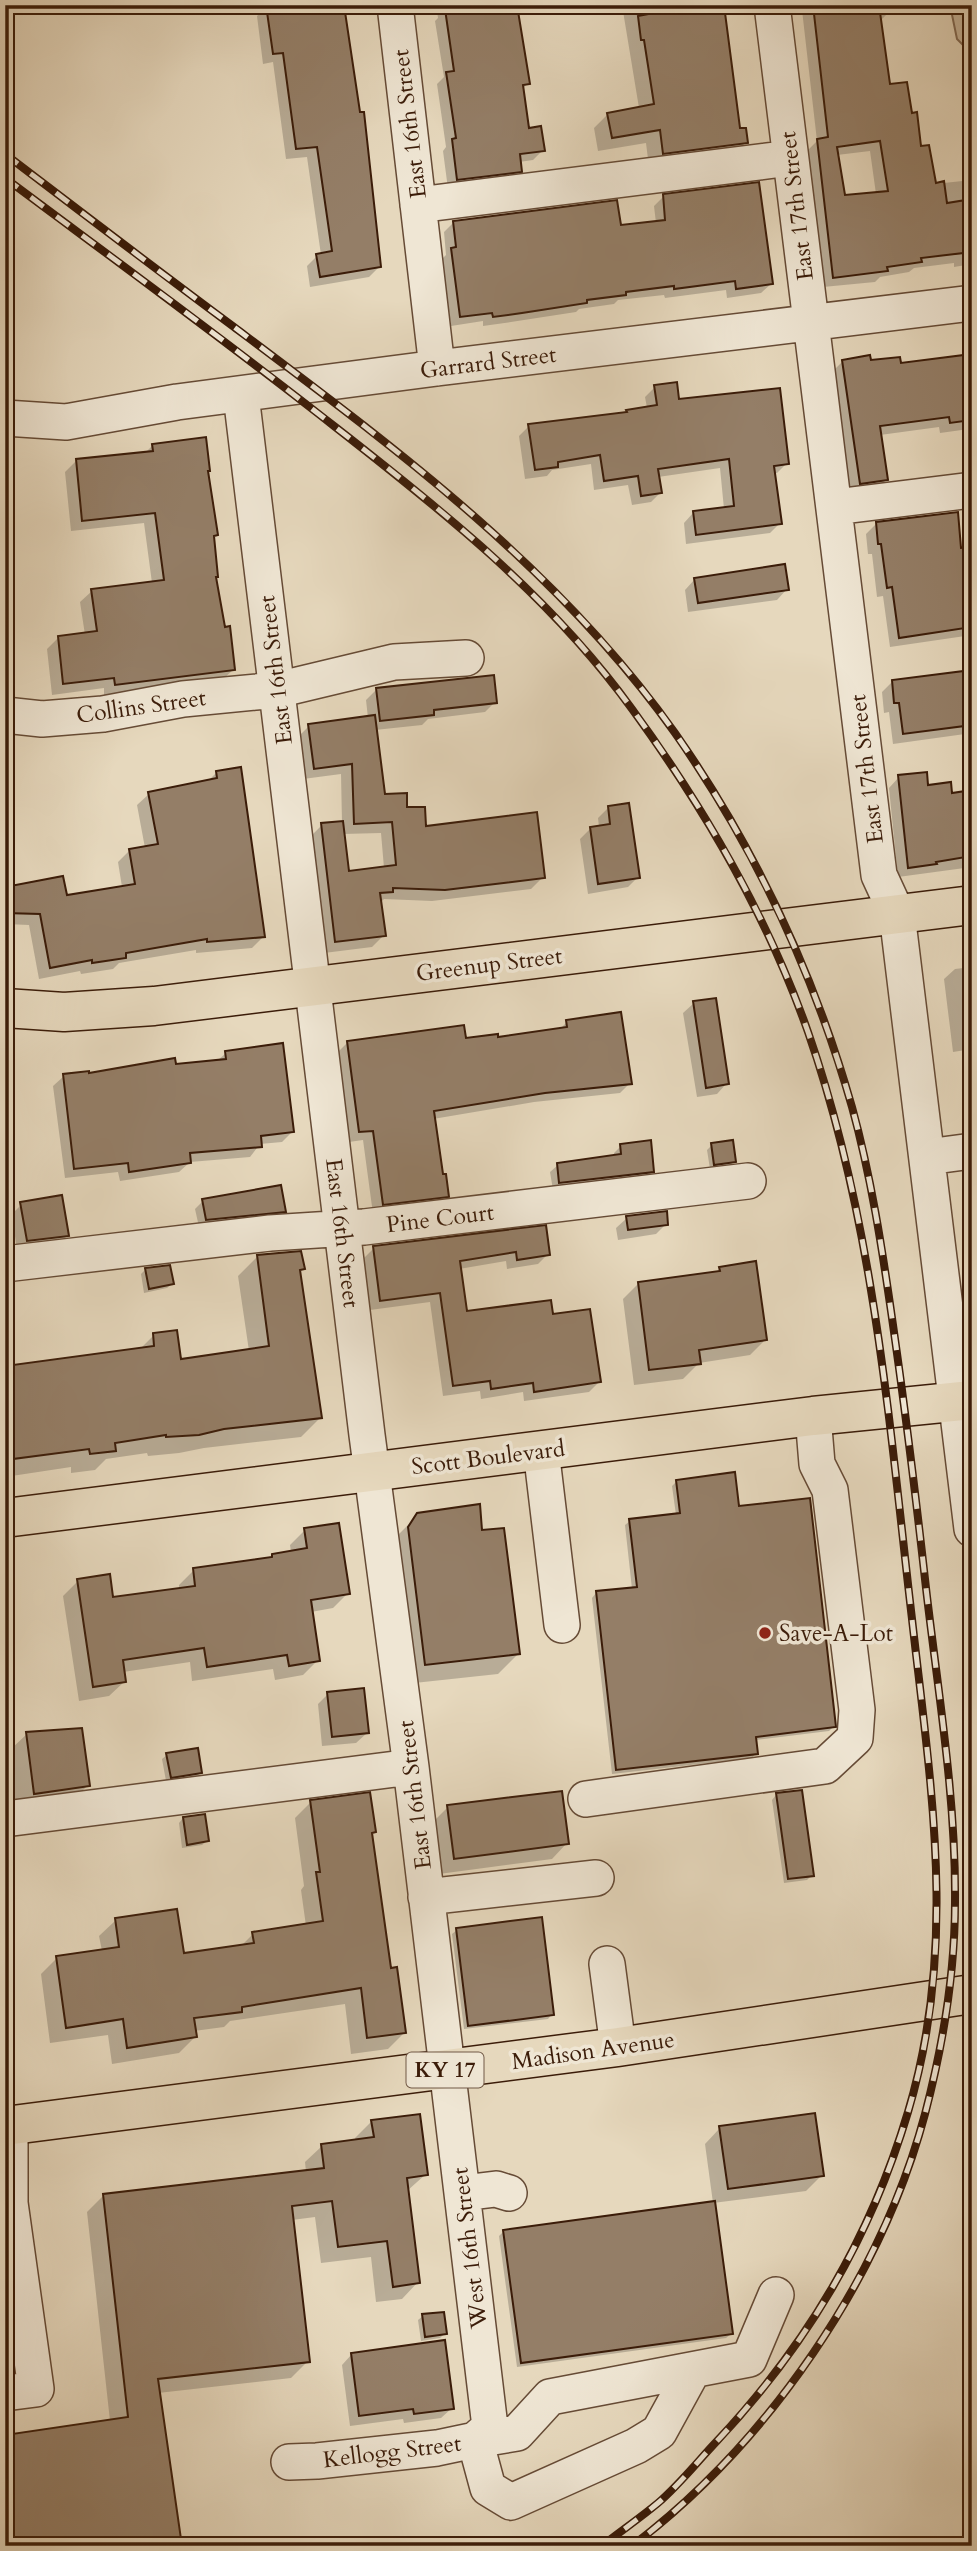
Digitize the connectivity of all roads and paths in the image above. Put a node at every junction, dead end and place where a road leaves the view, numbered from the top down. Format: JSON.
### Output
{"nodes":[{"id":1,"x":394,"y":5,"type":"edge"},
{"id":2,"x":772,"y":5,"type":"edge"},
{"id":3,"x":790,"y":158,"type":"junction"},
{"id":4,"x":418,"y":205,"type":"junction"},
{"id":5,"x":972,"y":303,"type":"edge"},
{"id":6,"x":810,"y":323,"type":"junction"},
{"id":7,"x":437,"y":368,"type":"junction"},
{"id":8,"x":241,"y":395,"type":"junction"},
{"id":9,"x":5,"y":418,"type":"edge"},
{"id":10,"x":972,"y":490,"type":"edge"},
{"id":11,"x":835,"y":507,"type":"junction"},
{"id":12,"x":466,"y":658,"type":"dead end"},
{"id":13,"x":277,"y":690,"type":"junction"},
{"id":14,"x":5,"y":715,"type":"edge"},
{"id":15,"x":972,"y":905,"type":"edge"},
{"id":16,"x":897,"y":914,"type":"junction"},
{"id":17,"x":312,"y":986,"type":"junction"},
{"id":18,"x":5,"y":1008,"type":"edge"},
{"id":19,"x":972,"y":1151,"type":"edge"},
{"id":20,"x":927,"y":1157,"type":"junction"},
{"id":21,"x":748,"y":1181,"type":"dead end"},
{"id":22,"x":342,"y":1227,"type":"junction"},
{"id":23,"x":5,"y":1264,"type":"edge"},
{"id":24,"x":964,"y":1401,"type":"edge"},
{"id":25,"x":813,"y":1416,"type":"junction"},
{"id":26,"x":541,"y":1450,"type":"junction"},
{"id":27,"x":374,"y":1472,"type":"junction"},
{"id":28,"x":5,"y":1518,"type":"edge"},
{"id":29,"x":972,"y":1529,"type":"edge"},
{"id":30,"x":562,"y":1625,"type":"dead end"},
{"id":31,"x":411,"y":1767,"type":"junction"},
{"id":32,"x":586,"y":1799,"type":"dead end"},
{"id":33,"x":5,"y":1819,"type":"edge"},
{"id":34,"x":596,"y":1878,"type":"dead end"},
{"id":35,"x":426,"y":1897,"type":"junction"},
{"id":36,"x":607,"y":1964,"type":"dead end"},
{"id":37,"x":972,"y":1993,"type":"edge"},
{"id":38,"x":618,"y":2047,"type":"junction"},
{"id":39,"x":447,"y":2070,"type":"junction"},
{"id":40,"x":8,"y":2126,"type":"edge"},
{"id":41,"x":463,"y":2193,"type":"junction"},
{"id":42,"x":509,"y":2193,"type":"dead end"},
{"id":43,"x":776,"y":2295,"type":"dead end"},
{"id":44,"x":693,"y":2370,"type":"junction"},
{"id":45,"x":5,"y":2393,"type":"edge"},
{"id":46,"x":482,"y":2434,"type":"junction"},
{"id":47,"x":289,"y":2462,"type":"dead end"}],
"edges":[{"from":1,"to":4,"type":"street","name":"East 16th Street"},
{"from":2,"to":3,"type":"street","name":"East 17th Street"},
{"from":3,"to":4,"type":"street"},
{"from":3,"to":6,"type":"street","name":"East 17th Street"},
{"from":4,"to":7,"type":"street","name":"East 16th Street"},
{"from":5,"to":6,"type":"street","name":"Garrard Street"},
{"from":6,"to":7,"type":"street","name":"Garrard Street"},
{"from":6,"to":11,"type":"street","name":"East 17th Street"},
{"from":7,"to":8,"type":"street","name":"Garrard Street"},
{"from":8,"to":9,"type":"street","name":"Garrard Street"},
{"from":8,"to":13,"type":"street","name":"East 16th Street"},
{"from":10,"to":11,"type":"street"},
{"from":11,"to":16,"type":"street","name":"East 17th Street"},
{"from":12,"to":13,"type":"street","name":"Collins Street"},
{"from":13,"to":14,"type":"street","name":"Collins Street"},
{"from":13,"to":17,"type":"street","name":"East 16th Street"},
{"from":15,"to":16,"type":"main road","name":"Greenup Street"},
{"from":16,"to":17,"type":"main road","name":"Greenup Street"},
{"from":16,"to":20,"type":"street","name":"East 17th Street"},
{"from":17,"to":18,"type":"main road","name":"Greenup Street"},
{"from":17,"to":22,"type":"street","name":"East 16th Street"},
{"from":19,"to":20,"type":"street"},
{"from":20,"to":24,"type":"street","name":"East 17th Street"},
{"from":21,"to":22,"type":"street","name":"Pine Court"},
{"from":22,"to":23,"type":"street","name":"Pine Court"},
{"from":22,"to":27,"type":"street","name":"East 16th Street"},
{"from":24,"to":25,"type":"main road","name":"Scott Boulevard"},
{"from":24,"to":29,"type":"street","name":"East 17th Street"},
{"from":25,"to":26,"type":"main road","name":"Scott Boulevard"},
{"from":25,"to":32,"type":"street"},
{"from":26,"to":27,"type":"main road","name":"Scott Boulevard"},
{"from":26,"to":30,"type":"street"},
{"from":27,"to":28,"type":"main road","name":"Scott Boulevard"},
{"from":27,"to":31,"type":"street","name":"East 16th Street"},
{"from":31,"to":33,"type":"street"},
{"from":31,"to":35,"type":"street","name":"East 16th Street"},
{"from":34,"to":35,"type":"street"},
{"from":35,"to":39,"type":"street","name":"East 16th Street"},
{"from":36,"to":38,"type":"street"},
{"from":37,"to":38,"type":"main road","name":"Madison Avenue","number":"KY 17"},
{"from":38,"to":39,"type":"main road","name":"Madison Avenue","number":"KY 17"},
{"from":39,"to":40,"type":"main road","name":"Madison Avenue","number":"KY 17"},
{"from":39,"to":41,"type":"street","name":"West 16th Street"},
{"from":40,"to":45,"type":"street"},
{"from":41,"to":42,"type":"street"},
{"from":41,"to":46,"type":"street","name":"West 16th Street"},
{"from":43,"to":44,"type":"street","name":"Kellogg Street"},
{"from":44,"to":46,"type":"street","name":"Kellogg Street"},
{"from":44,"to":46,"type":"street","name":"West 16th Street"},
{"from":46,"to":47,"type":"street","name":"Kellogg Street"}]}
